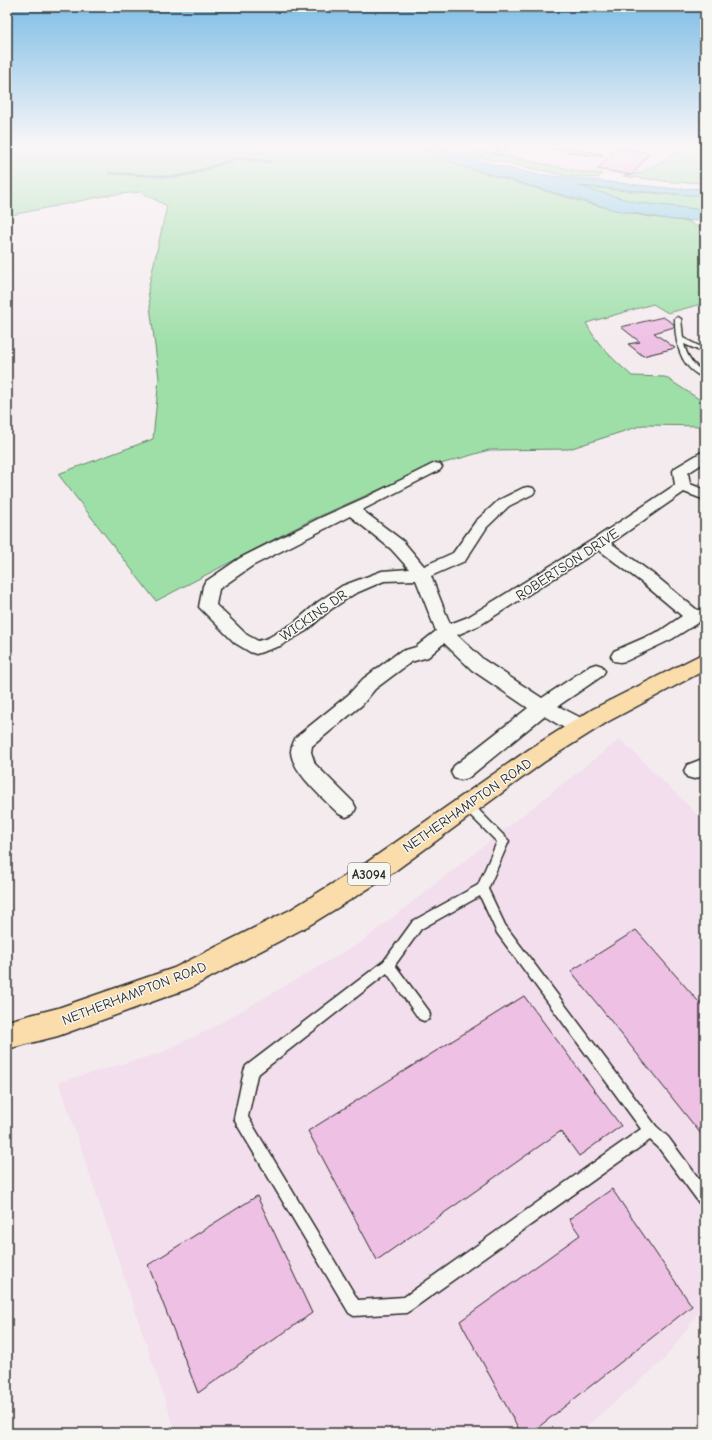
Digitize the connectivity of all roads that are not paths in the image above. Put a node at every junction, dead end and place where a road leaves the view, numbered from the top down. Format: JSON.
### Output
{"nodes":[{"id":1,"x":678,"y":319,"type":"dead end"},
{"id":2,"x":679,"y":339,"type":"junction"},
{"id":3,"x":705,"y":351,"type":"edge"},
{"id":4,"x":705,"y":376,"type":"edge"},
{"id":5,"x":705,"y":456,"type":"edge"},
{"id":6,"x":435,"y":467,"type":"dead end"},
{"id":7,"x":683,"y":486,"type":"junction"},
{"id":8,"x":528,"y":491,"type":"dead end"},
{"id":9,"x":705,"y":495,"type":"edge"},
{"id":10,"x":352,"y":509,"type":"junction"},
{"id":11,"x":600,"y":543,"type":"junction"},
{"id":12,"x":422,"y":574,"type":"junction"},
{"id":13,"x":699,"y":616,"type":"edge"},
{"id":14,"x":445,"y":633,"type":"junction"},
{"id":15,"x":620,"y":656,"type":"dead end"},
{"id":16,"x":705,"y":661,"type":"edge"},
{"id":17,"x":596,"y":671,"type":"dead end"},
{"id":18,"x":543,"y":707,"type":"junction"},
{"id":19,"x":582,"y":727,"type":"junction"},
{"id":20,"x":461,"y":772,"type":"dead end"},
{"id":21,"x":467,"y":805,"type":"junction"},
{"id":22,"x":346,"y":808,"type":"dead end"},
{"id":23,"x":482,"y":889,"type":"junction"},
{"id":24,"x":388,"y":965,"type":"junction"},
{"id":25,"x":424,"y":1015,"type":"dead end"},
{"id":26,"x":7,"y":1035,"type":"edge"},
{"id":27,"x":651,"y":1131,"type":"junction"},
{"id":28,"x":705,"y":1199,"type":"edge"}],
"edges":[{"from":1,"to":2,"type":"lane"},
{"from":2,"to":3,"type":"lane"},
{"from":2,"to":4,"type":"lane"},
{"from":5,"to":7,"type":"street"},
{"from":6,"to":10,"type":"street"},
{"from":7,"to":9,"type":"street"},
{"from":7,"to":11,"type":"street","name":"ROBERTSON DRIVE"},
{"from":8,"to":12,"type":"street"},
{"from":10,"to":12,"type":"street"},
{"from":10,"to":12,"type":"street","name":"WICKINS DR"},
{"from":11,"to":13,"type":"street"},
{"from":11,"to":14,"type":"street","name":"ROBERTSON DRIVE"},
{"from":12,"to":14,"type":"street"},
{"from":13,"to":15,"type":"street"},
{"from":14,"to":18,"type":"street"},
{"from":14,"to":22,"type":"street","name":"ROBERTSON DRIVE"},
{"from":16,"to":19,"type":"main road","name":"NETHERHAMPTON ROAD","number":"A3094"},
{"from":17,"to":18,"type":"street"},
{"from":18,"to":19,"type":"street"},
{"from":18,"to":20,"type":"street"},
{"from":19,"to":21,"type":"main road","name":"NETHERHAMPTON ROAD","number":"A3094"},
{"from":21,"to":23,"type":"lane"},
{"from":21,"to":26,"type":"main road","name":"NETHERHAMPTON ROAD","number":"A3094"},
{"from":23,"to":24,"type":"lane"},
{"from":23,"to":27,"type":"lane"},
{"from":24,"to":25,"type":"lane"},
{"from":24,"to":27,"type":"lane"},
{"from":27,"to":28,"type":"lane"}]}
